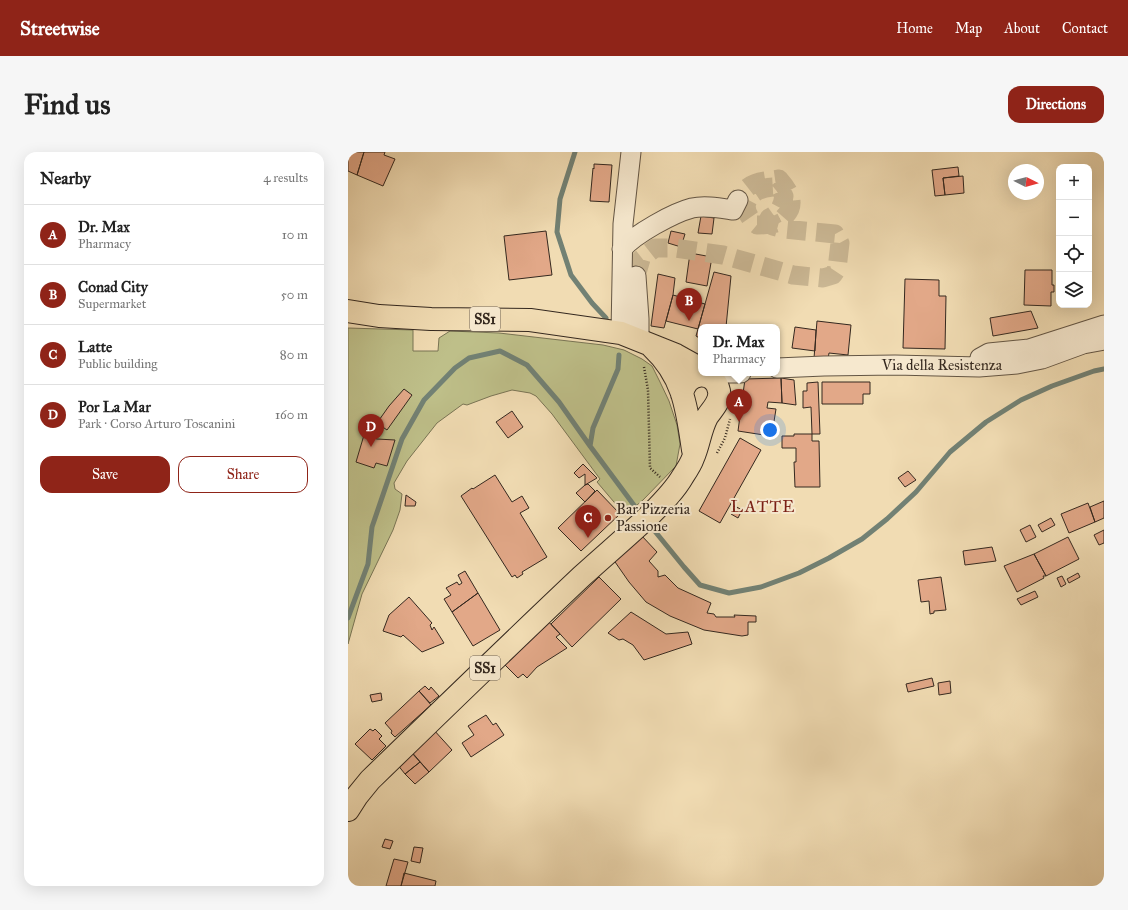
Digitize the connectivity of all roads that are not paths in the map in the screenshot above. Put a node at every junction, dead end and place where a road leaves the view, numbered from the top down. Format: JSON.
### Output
{"nodes":[{"id":1,"x":631,"y":152,"type":"edge"},
{"id":2,"x":738,"y":200,"type":"tunnel mouth"},
{"id":3,"x":622,"y":249,"type":"junction"},
{"id":4,"x":636,"y":276,"type":"tunnel mouth"},
{"id":5,"x":348,"y":311,"type":"edge"},
{"id":6,"x":1104,"y":325,"type":"edge"},
{"id":7,"x":637,"y":339,"type":"junction"},
{"id":8,"x":1104,"y":340,"type":"edge"},
{"id":9,"x":979,"y":367,"type":"junction"},
{"id":10,"x":698,"y":368,"type":"edge"},
{"id":11,"x":780,"y":368,"type":"edge"},
{"id":12,"x":731,"y":376,"type":"edge"},
{"id":13,"x":708,"y":382,"type":"edge"},
{"id":14,"x":684,"y":399,"type":"junction"},
{"id":15,"x":694,"y":457,"type":"junction"},
{"id":16,"x":348,"y":810,"type":"edge"}],
"edges":[{"from":1,"to":3,"type":"street"},
{"from":2,"to":3,"type":"street"},
{"from":3,"to":7,"type":"street"},
{"from":4,"to":7,"type":"street"},
{"from":5,"to":7,"type":"main road","number":"SS1"},
{"from":6,"to":9,"type":"street"},
{"from":7,"to":10,"type":"main road","number":"SS1"},
{"from":7,"to":14,"type":"main road"},
{"from":8,"to":9,"type":"street","name":"Via della Resistenza"},
{"from":9,"to":11,"type":"street","name":"Via della Resistenza"},
{"from":12,"to":13,"type":"street"},
{"from":13,"to":14,"type":"main road"},
{"from":13,"to":14,"type":"main road"},
{"from":13,"to":15,"type":"main road","number":"SS1"},
{"from":14,"to":15,"type":"main road"},
{"from":15,"to":16,"type":"main road","number":"SS1"}]}
